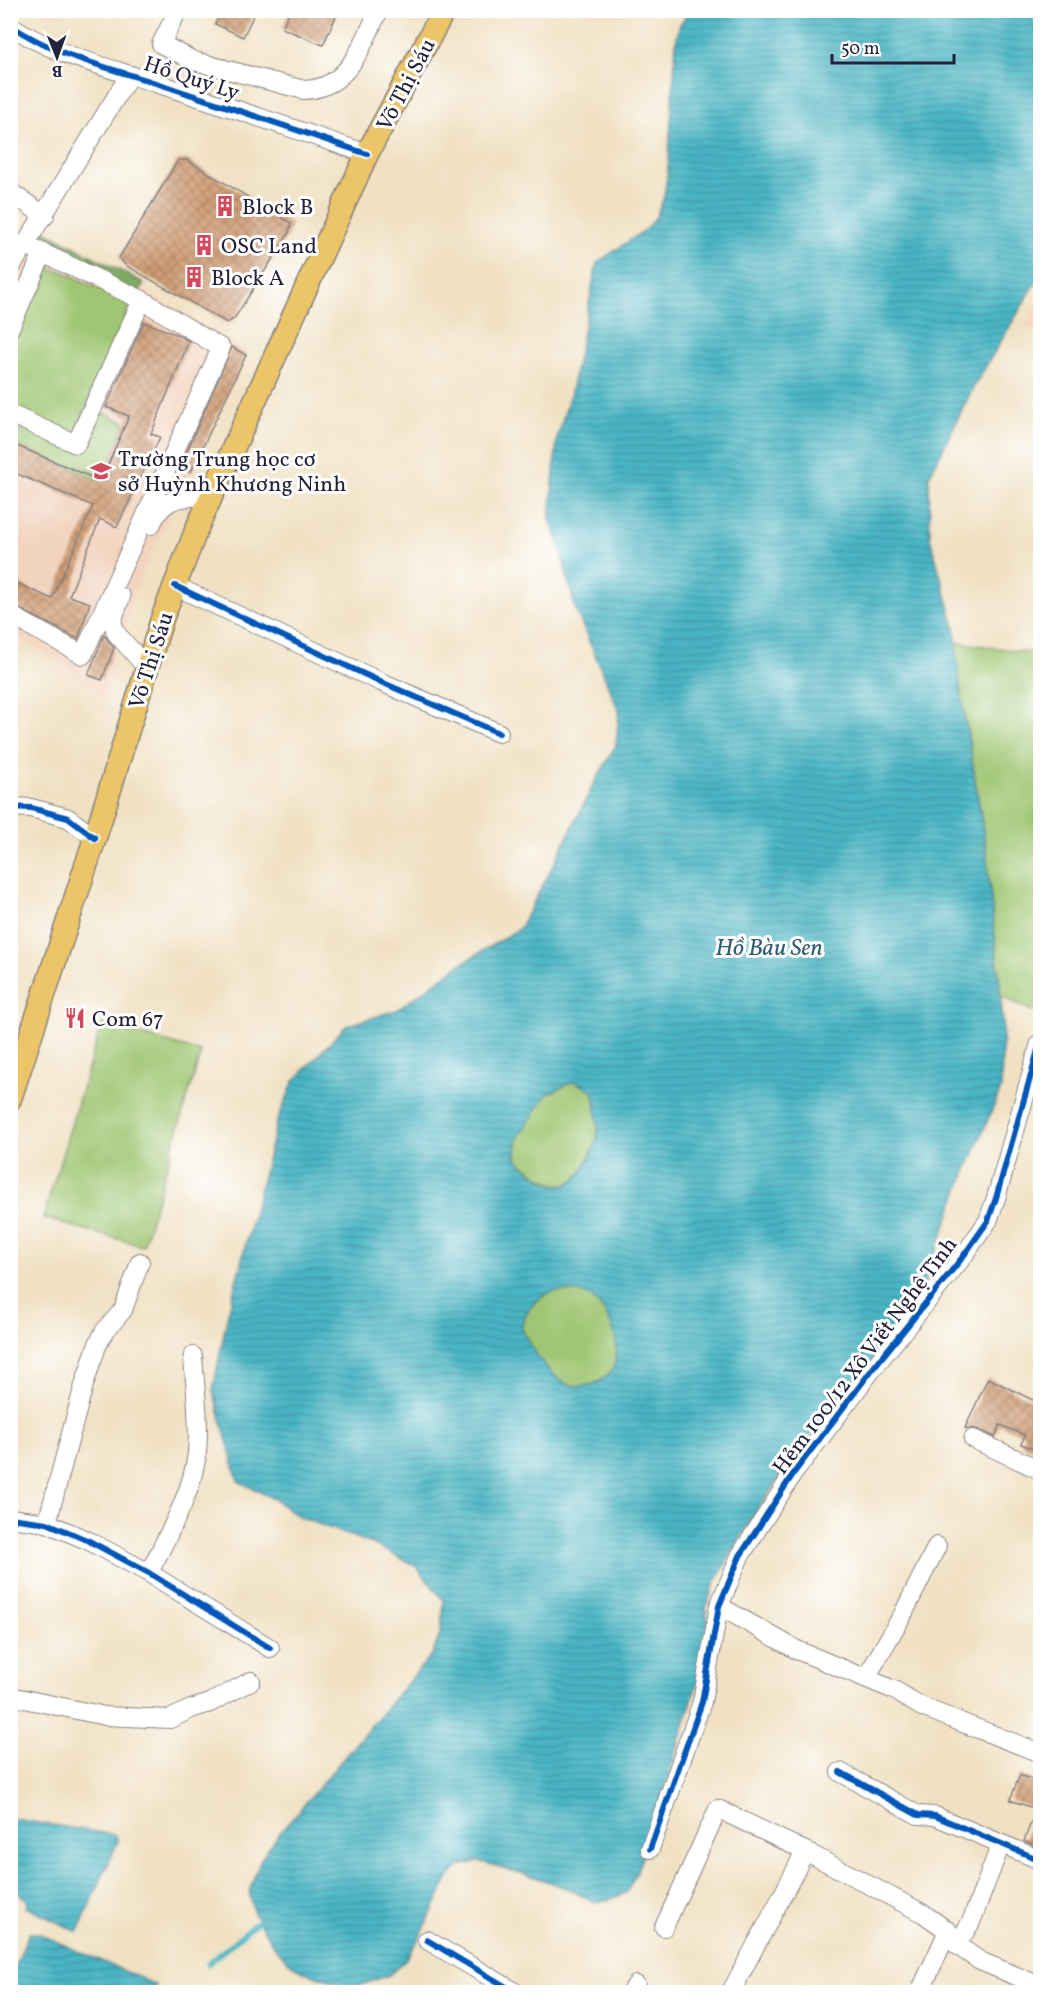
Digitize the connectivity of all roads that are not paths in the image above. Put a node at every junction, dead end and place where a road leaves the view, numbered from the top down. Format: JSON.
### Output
{"nodes":[{"id":1,"x":178,"y":10,"type":"edge"},
{"id":2,"x":379,"y":10,"type":"edge"},
{"id":3,"x":444,"y":10,"type":"edge"},
{"id":4,"x":10,"y":25,"type":"edge"},
{"id":5,"x":129,"y":76,"type":"junction"},
{"id":6,"x":367,"y":154,"type":"junction"},
{"id":7,"x":10,"y":192,"type":"edge"},
{"id":8,"x":45,"y":216,"type":"junction"},
{"id":9,"x":26,"y":245,"type":"junction"},
{"id":10,"x":44,"y":253,"type":"junction"},
{"id":11,"x":10,"y":269,"type":"edge"},
{"id":12,"x":141,"y":302,"type":"junction"},
{"id":13,"x":10,"y":328,"type":"edge"},
{"id":14,"x":10,"y":414,"type":"edge"},
{"id":15,"x":211,"y":496,"type":"junction"},
{"id":16,"x":175,"y":586,"type":"junction"},
{"id":17,"x":10,"y":615,"type":"edge"},
{"id":18,"x":146,"y":667,"type":"junction"},
{"id":19,"x":499,"y":733,"type":"dead end"},
{"id":20,"x":10,"y":807,"type":"edge"},
{"id":21,"x":95,"y":838,"type":"junction"},
{"id":22,"x":1041,"y":1043,"type":"edge"},
{"id":23,"x":1036,"y":1082,"type":"edge"},
{"id":24,"x":10,"y":1100,"type":"edge"},
{"id":25,"x":141,"y":1262,"type":"dead end"},
{"id":26,"x":194,"y":1356,"type":"dead end"},
{"id":27,"x":973,"y":1439,"type":"dead end"},
{"id":28,"x":1041,"y":1470,"type":"edge"},
{"id":29,"x":10,"y":1518,"type":"edge"},
{"id":30,"x":47,"y":1523,"type":"junction"},
{"id":31,"x":937,"y":1546,"type":"dead end"},
{"id":32,"x":149,"y":1573,"type":"junction"},
{"id":33,"x":719,"y":1606,"type":"junction"},
{"id":34,"x":270,"y":1648,"type":"dead end"},
{"id":35,"x":866,"y":1678,"type":"junction"},
{"id":36,"x":250,"y":1681,"type":"dead end"},
{"id":37,"x":10,"y":1696,"type":"edge"},
{"id":38,"x":1041,"y":1753,"type":"edge"},
{"id":39,"x":840,"y":1772,"type":"dead end"},
{"id":40,"x":1001,"y":1844,"type":"junction"},
{"id":41,"x":650,"y":1849,"type":"dead end"},
{"id":42,"x":805,"y":1851,"type":"junction"},
{"id":43,"x":1041,"y":1860,"type":"edge"},
{"id":44,"x":664,"y":1927,"type":"dead end"},
{"id":45,"x":952,"y":1938,"type":"junction"},
{"id":46,"x":426,"y":1940,"type":"dead end"},
{"id":47,"x":1038,"y":1985,"type":"edge"},
{"id":48,"x":514,"y":1992,"type":"edge"},
{"id":49,"x":731,"y":1992,"type":"edge"},
{"id":50,"x":920,"y":1992,"type":"edge"}],
"edges":[{"from":1,"to":2,"type":"street"},
{"from":3,"to":6,"type":"main road","name":"Võ Thị Sáu"},
{"from":4,"to":5,"type":"street","name":"Hồ Quý Ly"},
{"from":5,"to":6,"type":"street","name":"Hồ Quý Ly"},
{"from":5,"to":8,"type":"street"},
{"from":6,"to":15,"type":"main road","name":"Võ Thị Sáu"},
{"from":7,"to":8,"type":"street"},
{"from":8,"to":9,"type":"street"},
{"from":9,"to":10,"type":"street"},
{"from":9,"to":11,"type":"street"},
{"from":10,"to":12,"type":"street"},
{"from":10,"to":13,"type":"street"},
{"from":12,"to":14,"type":"street"},
{"from":12,"to":17,"type":"street"},
{"from":15,"to":16,"type":"main road","name":"Võ Thị Sáu"},
{"from":15,"to":18,"type":"street"},
{"from":16,"to":18,"type":"main road","name":"Võ Thị Sáu"},
{"from":16,"to":19,"type":"street"},
{"from":18,"to":21,"type":"main road","name":"Võ Thị Sáu"},
{"from":20,"to":21,"type":"street"},
{"from":21,"to":24,"type":"main road","name":"Võ Thị Sáu"},
{"from":22,"to":23,"type":"street","name":"Hẻm 100/12 Xô Viết Nghệ Tĩnh"},
{"from":23,"to":33,"type":"street","name":"Hẻm 100/12 Xô Viết Nghệ Tĩnh"},
{"from":25,"to":30,"type":"street"},
{"from":26,"to":32,"type":"street"},
{"from":27,"to":28,"type":"street"},
{"from":29,"to":30,"type":"street"},
{"from":30,"to":32,"type":"street"},
{"from":31,"to":35,"type":"street"},
{"from":32,"to":34,"type":"street"},
{"from":33,"to":35,"type":"street"},
{"from":33,"to":41,"type":"street","name":"Hẻm 100/12 Xô Viết Nghệ Tĩnh"},
{"from":35,"to":38,"type":"street"},
{"from":36,"to":37,"type":"street"},
{"from":39,"to":40,"type":"street"},
{"from":40,"to":43,"type":"street"},
{"from":40,"to":45,"type":"street"},
{"from":42,"to":44,"type":"street"},
{"from":42,"to":45,"type":"street"},
{"from":42,"to":49,"type":"street"},
{"from":45,"to":47,"type":"street"},
{"from":45,"to":50,"type":"street"},
{"from":46,"to":48,"type":"street"}]}
